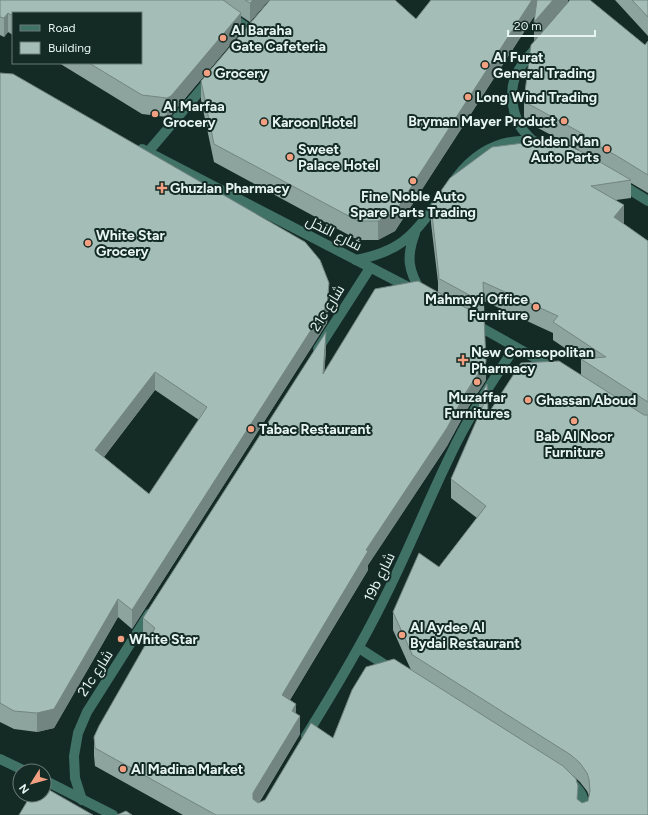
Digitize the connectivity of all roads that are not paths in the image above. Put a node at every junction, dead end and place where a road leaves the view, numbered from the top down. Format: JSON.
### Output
{"nodes":[{"id":1,"x":209,"y":0,"type":"edge"},
{"id":2,"x":251,"y":31,"type":"edge"},
{"id":3,"x":544,"y":39,"type":"edge"},
{"id":4,"x":215,"y":73,"type":"edge"},
{"id":5,"x":532,"y":140,"type":"junction"},
{"id":6,"x":134,"y":145,"type":"edge"},
{"id":7,"x":148,"y":152,"type":"junction"},
{"id":8,"x":558,"y":152,"type":"edge"},
{"id":9,"x":608,"y":177,"type":"edge"},
{"id":10,"x":648,"y":201,"type":"edge"},
{"id":11,"x":416,"y":231,"type":"junction"},
{"id":12,"x":356,"y":260,"type":"junction"},
{"id":13,"x":370,"y":268,"type":"junction"},
{"id":14,"x":462,"y":317,"type":"edge"},
{"id":15,"x":515,"y":346,"type":"junction"},
{"id":16,"x":312,"y":359,"type":"edge"},
{"id":17,"x":562,"y":374,"type":"edge"},
{"id":18,"x":157,"y":602,"type":"edge"},
{"id":19,"x":359,"y":648,"type":"junction"},
{"id":20,"x":399,"y":674,"type":"edge"},
{"id":21,"x":300,"y":748,"type":"edge"},
{"id":22,"x":0,"y":759,"type":"edge"},
{"id":23,"x":12,"y":765,"type":"edge"},
{"id":24,"x":561,"y":775,"type":"edge"},
{"id":25,"x":52,"y":784,"type":"edge"},
{"id":26,"x":82,"y":800,"type":"junction"},
{"id":27,"x":113,"y":815,"type":"edge"},
{"id":28,"x":583,"y":815,"type":"edge"}],
"edges":[{"from":1,"to":2,"type":"street"},
{"from":3,"to":5,"type":"street"},
{"from":4,"to":7,"type":"street"},
{"from":5,"to":8,"type":"street"},
{"from":5,"to":11,"type":"street"},
{"from":6,"to":7,"type":"street","name":"شارع النخل"},
{"from":7,"to":12,"type":"street","name":"شارع النخل"},
{"from":9,"to":10,"type":"street"},
{"from":11,"to":12,"type":"street"},
{"from":11,"to":13,"type":"street","name":"شارع النخل"},
{"from":12,"to":13,"type":"street","name":"شارع النخل"},
{"from":13,"to":16,"type":"street","name":"21c شارع"},
{"from":14,"to":15,"type":"street"},
{"from":15,"to":17,"type":"street"},
{"from":15,"to":19,"type":"street","name":"19b شارع"},
{"from":18,"to":26,"type":"street","name":"21c شارع"},
{"from":19,"to":20,"type":"street"},
{"from":19,"to":21,"type":"street","name":"19b شارع"},
{"from":22,"to":23,"type":"street"},
{"from":24,"to":28,"type":"street"},
{"from":25,"to":26,"type":"street"},
{"from":26,"to":27,"type":"street"}]}
